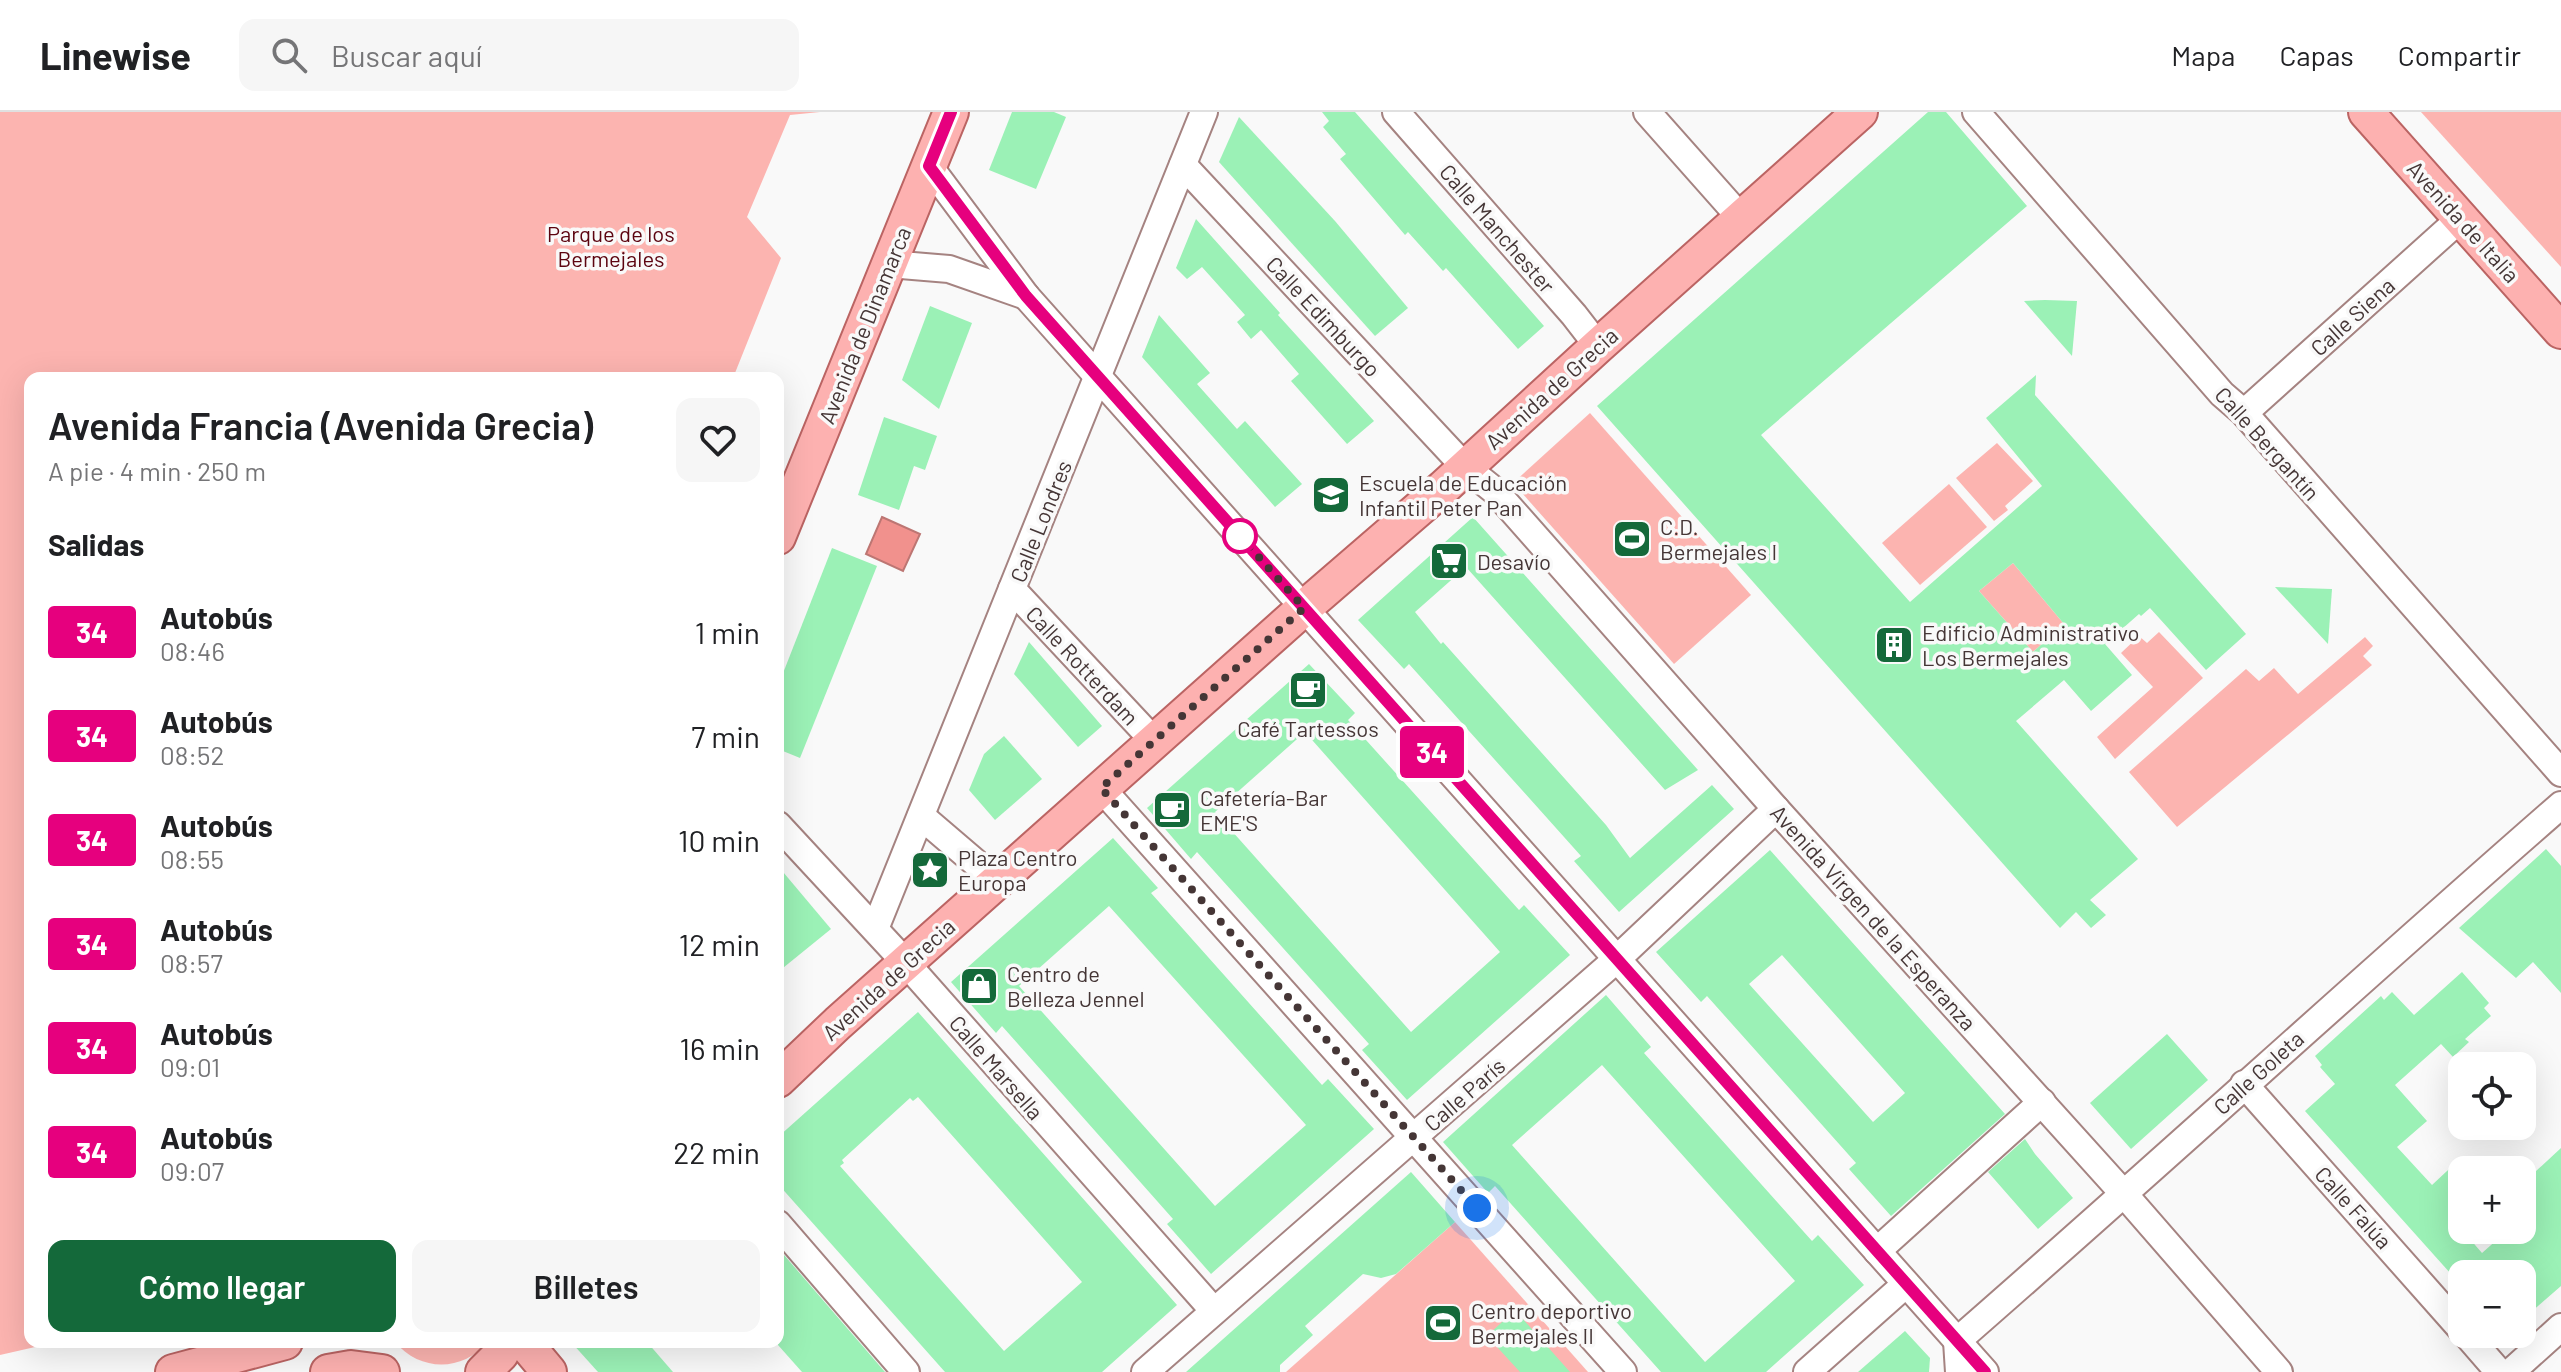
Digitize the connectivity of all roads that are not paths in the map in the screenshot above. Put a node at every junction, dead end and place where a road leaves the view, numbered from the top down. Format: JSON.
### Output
{"nodes":[{"id":1,"x":951,"y":112,"type":"edge"},
{"id":2,"x":1204,"y":112,"type":"edge"},
{"id":3,"x":1396,"y":112,"type":"edge"},
{"id":4,"x":1647,"y":112,"type":"edge"},
{"id":5,"x":1860,"y":112,"type":"edge"},
{"id":6,"x":1976,"y":112,"type":"edge"},
{"id":7,"x":2366,"y":112,"type":"edge"},
{"id":8,"x":1183,"y":165,"type":"junction"},
{"id":9,"x":929,"y":166,"type":"junction"},
{"id":10,"x":1741,"y":218,"type":"junction"},
{"id":11,"x":2461,"y":218,"type":"junction"},
{"id":12,"x":980,"y":235,"type":"junction"},
{"id":13,"x":889,"y":264,"type":"junction"},
{"id":14,"x":949,"y":269,"type":"junction"},
{"id":15,"x":1026,"y":296,"type":"junction"},
{"id":16,"x":2561,"y":331,"type":"edge"},
{"id":17,"x":1598,"y":346,"type":"junction"},
{"id":18,"x":1097,"y":377,"type":"junction"},
{"id":19,"x":2244,"y":413,"type":"junction"},
{"id":20,"x":1465,"y":467,"type":"junction"},
{"id":21,"x":784,"y":522,"type":"edge"},
{"id":22,"x":1012,"y":589,"type":"junction"},
{"id":23,"x":1304,"y":608,"type":"junction"},
{"id":24,"x":1154,"y":741,"type":"junction"},
{"id":25,"x":2561,"y":773,"type":"edge"},
{"id":26,"x":1101,"y":788,"type":"junction"},
{"id":27,"x":2561,"y":805,"type":"edge"},
{"id":28,"x":1776,"y":809,"type":"junction"},
{"id":29,"x":921,"y":816,"type":"junction"},
{"id":30,"x":784,"y":831,"type":"edge"},
{"id":31,"x":997,"y":881,"type":"junction"},
{"id":32,"x":875,"y":929,"type":"junction"},
{"id":33,"x":1617,"y":959,"type":"junction"},
{"id":34,"x":905,"y":962,"type":"junction"},
{"id":35,"x":784,"y":1074,"type":"edge"},
{"id":36,"x":2244,"y":1084,"type":"junction"},
{"id":37,"x":2042,"y":1102,"type":"junction"},
{"id":38,"x":1414,"y":1138,"type":"junction"},
{"id":39,"x":2124,"y":1194,"type":"junction"},
{"id":40,"x":784,"y":1231,"type":"edge"},
{"id":41,"x":1877,"y":1251,"type":"junction"},
{"id":42,"x":1906,"y":1284,"type":"junction"},
{"id":43,"x":1214,"y":1311,"type":"junction"},
{"id":44,"x":2448,"y":1314,"type":"edge"},
{"id":45,"x":2561,"y":1327,"type":"edge"},
{"id":46,"x":1957,"y":1341,"type":"junction"},
{"id":47,"x":263,"y":1348,"type":"edge"},
{"id":48,"x":377,"y":1348,"type":"edge"},
{"id":49,"x":504,"y":1348,"type":"edge"},
{"id":50,"x":529,"y":1348,"type":"edge"},
{"id":51,"x":2478,"y":1348,"type":"edge"},
{"id":52,"x":173,"y":1372,"type":"edge"},
{"id":53,"x":328,"y":1372,"type":"edge"},
{"id":54,"x":382,"y":1372,"type":"edge"},
{"id":55,"x":397,"y":1372,"type":"edge"},
{"id":56,"x":483,"y":1372,"type":"edge"},
{"id":57,"x":549,"y":1372,"type":"edge"},
{"id":58,"x":906,"y":1372,"type":"edge"},
{"id":59,"x":1145,"y":1372,"type":"edge"},
{"id":60,"x":1623,"y":1372,"type":"edge"},
{"id":61,"x":1807,"y":1372,"type":"edge"},
{"id":62,"x":1959,"y":1372,"type":"edge"},
{"id":63,"x":1985,"y":1372,"type":"edge"},
{"id":64,"x":2279,"y":1372,"type":"edge"},
{"id":65,"x":2499,"y":1372,"type":"edge"},
{"id":66,"x":2511,"y":1372,"type":"edge"}],
"edges":[{"from":1,"to":9,"type":"main road","name":"Avenida de Dinamarca"},
{"from":2,"to":8,"type":"street","name":"Calle Londres"},
{"from":3,"to":17,"type":"street","name":"Calle Manchester"},
{"from":4,"to":10,"type":"street"},
{"from":5,"to":10,"type":"main road","name":"Avenida de Grecia"},
{"from":6,"to":19,"type":"street","name":"Calle Bergantín"},
{"from":7,"to":11,"type":"main road","name":"Avenida de Italia"},
{"from":8,"to":18,"type":"street","name":"Calle Londres"},
{"from":8,"to":20,"type":"street","name":"Calle Edimburgo"},
{"from":9,"to":12,"type":"street"},
{"from":9,"to":13,"type":"main road","name":"Avenida de Dinamarca"},
{"from":10,"to":17,"type":"main road","name":"Avenida de Grecia"},
{"from":11,"to":16,"type":"main road","name":"Avenida de Italia"},
{"from":11,"to":19,"type":"street","name":"Calle Siena"},
{"from":12,"to":14,"type":"street"},
{"from":12,"to":15,"type":"street"},
{"from":13,"to":14,"type":"street"},
{"from":13,"to":21,"type":"main road","name":"Avenida de Dinamarca"},
{"from":14,"to":15,"type":"street"},
{"from":15,"to":18,"type":"street"},
{"from":17,"to":20,"type":"main road","name":"Avenida de Grecia"},
{"from":18,"to":22,"type":"street","name":"Calle Londres"},
{"from":18,"to":23,"type":"street"},
{"from":19,"to":25,"type":"street","name":"Calle Bergantín"},
{"from":20,"to":23,"type":"main road","name":"Avenida de Grecia"},
{"from":20,"to":28,"type":"street","name":"Avenida Virgen de la Esperanza"},
{"from":22,"to":24,"type":"street","name":"Calle Rotterdam"},
{"from":22,"to":29,"type":"street","name":"Calle Londres"},
{"from":23,"to":24,"type":"main road","name":"Avenida de Grecia"},
{"from":23,"to":33,"type":"street"},
{"from":24,"to":26,"type":"main road","name":"Avenida de Grecia"},
{"from":26,"to":31,"type":"main road","name":"Avenida de Grecia"},
{"from":26,"to":38,"type":"street"},
{"from":27,"to":36,"type":"street","name":"Calle Goleta"},
{"from":28,"to":33,"type":"street","name":"Calle París"},
{"from":28,"to":37,"type":"street","name":"Avenida Virgen de la Esperanza"},
{"from":29,"to":31,"type":"street"},
{"from":29,"to":32,"type":"street","name":"Calle Londres"},
{"from":30,"to":32,"type":"street","name":"Calle Marsella"},
{"from":31,"to":34,"type":"main road","name":"Avenida de Grecia"},
{"from":32,"to":34,"type":"street","name":"Calle Marsella"},
{"from":33,"to":38,"type":"street","name":"Calle París"},
{"from":33,"to":41,"type":"street"},
{"from":34,"to":35,"type":"main road","name":"Avenida de Grecia"},
{"from":34,"to":43,"type":"street","name":"Calle Marsella"},
{"from":36,"to":39,"type":"street","name":"Calle Goleta"},
{"from":36,"to":44,"type":"street","name":"Calle Falúa"},
{"from":37,"to":39,"type":"street","name":"Avenida Virgen de la Esperanza"},
{"from":37,"to":41,"type":"street"},
{"from":38,"to":43,"type":"street","name":"Calle París"},
{"from":38,"to":60,"type":"street"},
{"from":39,"to":46,"type":"street","name":"Calle Goleta"},
{"from":39,"to":64,"type":"street","name":"Avenida Virgen de la Esperanza"},
{"from":40,"to":58,"type":"street"},
{"from":41,"to":42,"type":"street"},
{"from":42,"to":46,"type":"street"},
{"from":42,"to":61,"type":"street"},
{"from":43,"to":59,"type":"street","name":"Calle París"},
{"from":45,"to":66,"type":"street"},
{"from":46,"to":62,"type":"street"},
{"from":46,"to":63,"type":"street"},
{"from":47,"to":52,"type":"main road"},
{"from":48,"to":55,"type":"main road"},
{"from":49,"to":56,"type":"main road"},
{"from":50,"to":57,"type":"main road"},
{"from":51,"to":65,"type":"street","name":"Calle Falúa"},
{"from":53,"to":54,"type":"main road"}]}
